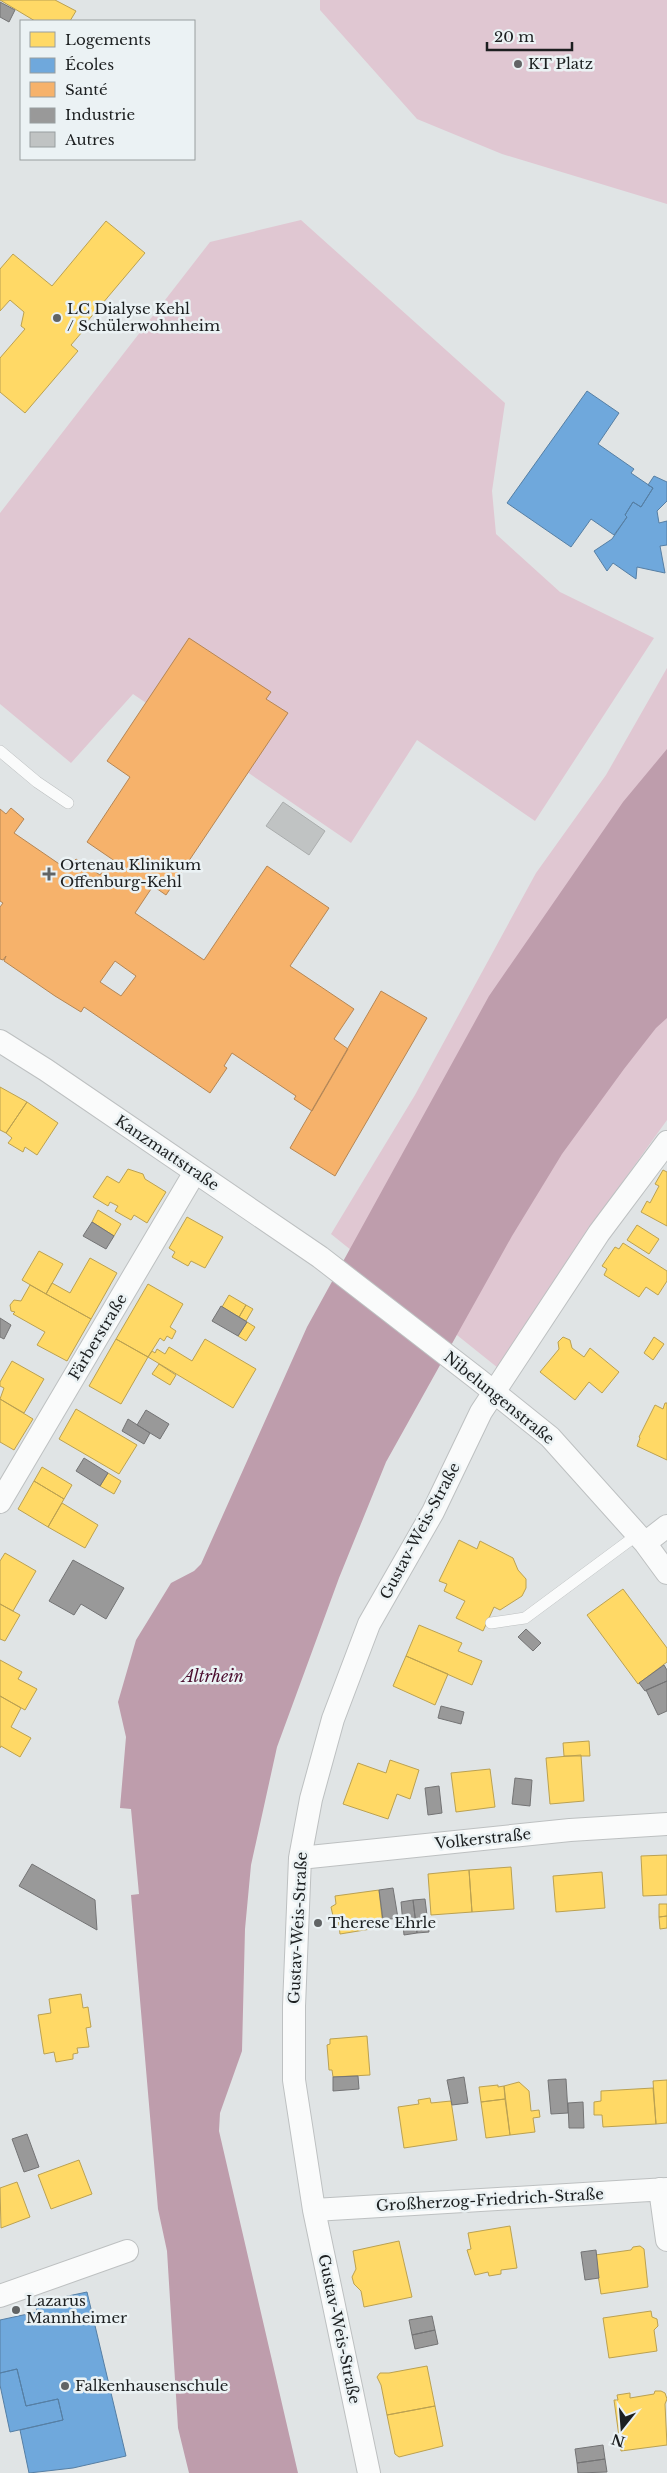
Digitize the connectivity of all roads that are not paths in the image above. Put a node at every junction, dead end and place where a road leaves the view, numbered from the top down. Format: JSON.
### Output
{"nodes":[{"id":1,"x":0,"y":751,"type":"edge"},
{"id":2,"x":68,"y":803,"type":"dead end"},
{"id":3,"x":0,"y":1041,"type":"edge"},
{"id":4,"x":667,"y":1142,"type":"edge"},
{"id":5,"x":195,"y":1172,"type":"junction"},
{"id":6,"x":332,"y":1266,"type":"joint"},
{"id":7,"x":493,"y":1392,"type":"junction"},
{"id":8,"x":0,"y":1502,"type":"edge"},
{"id":9,"x":667,"y":1526,"type":"edge"},
{"id":10,"x":641,"y":1539,"type":"junction"},
{"id":11,"x":667,"y":1573,"type":"edge"},
{"id":12,"x":491,"y":1623,"type":"dead end"},
{"id":13,"x":667,"y":1824,"type":"edge"},
{"id":14,"x":300,"y":1858,"type":"junction"},
{"id":15,"x":663,"y":2189,"type":"edge"},
{"id":16,"x":314,"y":2210,"type":"junction"},
{"id":17,"x":667,"y":2240,"type":"edge"},
{"id":18,"x":127,"y":2251,"type":"dead end"},
{"id":19,"x":0,"y":2296,"type":"edge"},
{"id":20,"x":369,"y":2473,"type":"edge"}],
"edges":[{"from":1,"to":2,"type":"lane"},
{"from":3,"to":5,"type":"street","name":"Kanzmattstraße"},
{"from":4,"to":7,"type":"street","name":"Gustav-Weis-Straße"},
{"from":5,"to":6,"type":"street","name":"Kanzmattstraße"},
{"from":5,"to":8,"type":"street","name":"Färberstraße"},
{"from":6,"to":7,"type":"street","name":"Nibelungenstraße"},
{"from":7,"to":10,"type":"street","name":"Nibelungenstraße"},
{"from":7,"to":14,"type":"street","name":"Gustav-Weis-Straße"},
{"from":9,"to":10,"type":"street"},
{"from":10,"to":11,"type":"street","name":"Nibelungenstraße"},
{"from":10,"to":12,"type":"lane"},
{"from":13,"to":14,"type":"street","name":"Volkerstraße"},
{"from":14,"to":16,"type":"street","name":"Gustav-Weis-Straße"},
{"from":15,"to":16,"type":"street","name":"Großherzog-Friedrich-Straße"},
{"from":15,"to":17,"type":"street"},
{"from":16,"to":20,"type":"street","name":"Gustav-Weis-Straße"},
{"from":18,"to":19,"type":"street"}]}
